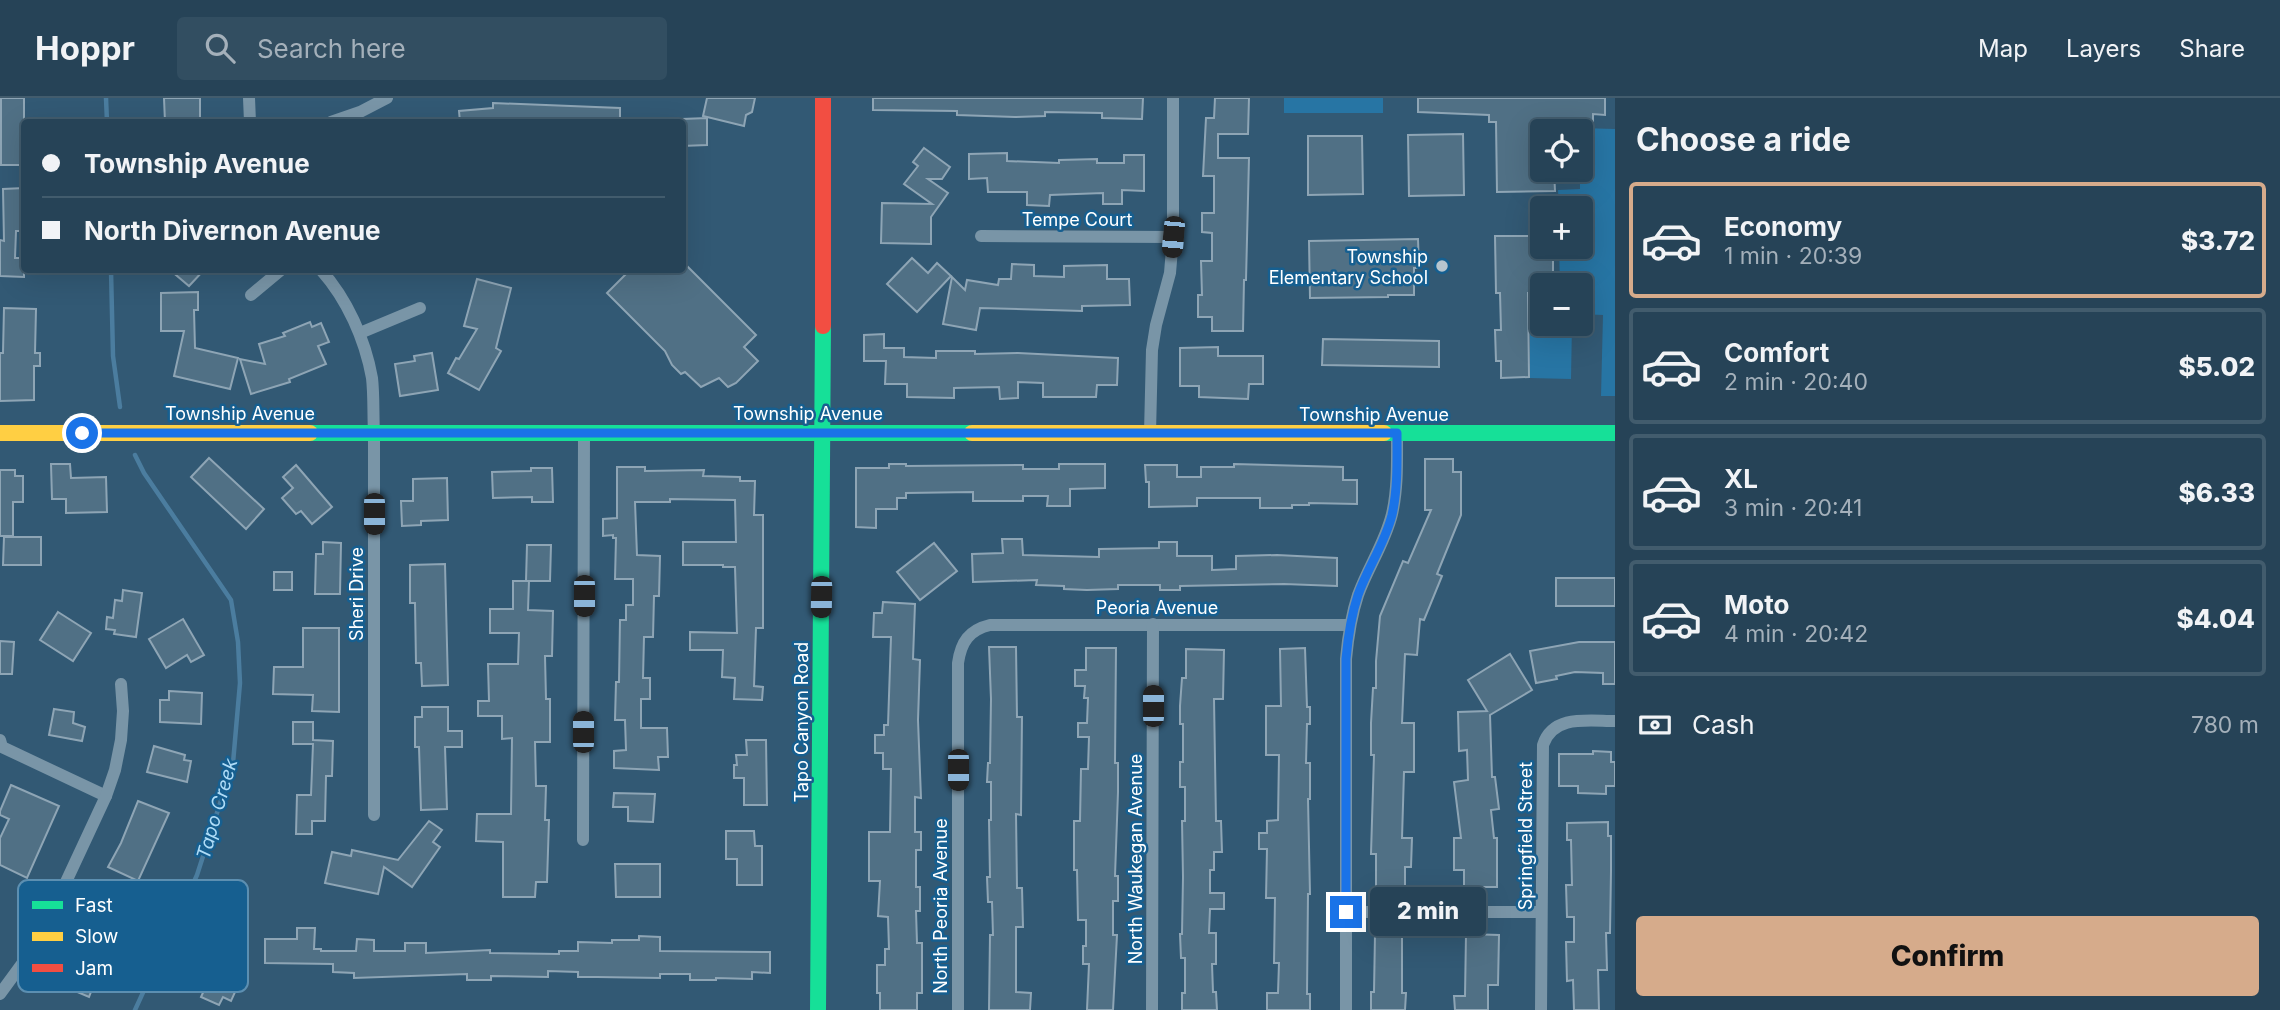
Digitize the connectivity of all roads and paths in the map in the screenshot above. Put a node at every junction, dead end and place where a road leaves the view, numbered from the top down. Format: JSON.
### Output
{"nodes":[{"id":1,"x":249,"y":98,"type":"edge"},
{"id":2,"x":387,"y":98,"type":"edge"},
{"id":3,"x":823,"y":98,"type":"edge"},
{"id":4,"x":1173,"y":98,"type":"edge"},
{"id":5,"x":250,"y":119,"type":"edge"},
{"id":6,"x":340,"y":119,"type":"edge"},
{"id":7,"x":981,"y":236,"type":"dead end"},
{"id":8,"x":1173,"y":237,"type":"junction"},
{"id":9,"x":277,"y":273,"type":"edge"},
{"id":10,"x":323,"y":273,"type":"edge"},
{"id":11,"x":251,"y":295,"type":"dead end"},
{"id":12,"x":420,"y":308,"type":"dead end"},
{"id":13,"x":360,"y":333,"type":"junction"},
{"id":14,"x":823,"y":432,"type":"junction"},
{"id":15,"x":0,"y":433,"type":"edge"},
{"id":16,"x":374,"y":433,"type":"junction"},
{"id":17,"x":584,"y":433,"type":"junction"},
{"id":18,"x":1150,"y":433,"type":"junction"},
{"id":19,"x":1397,"y":433,"type":"junction"},
{"id":20,"x":1615,"y":433,"type":"edge"},
{"id":21,"x":1153,"y":624,"type":"junction"},
{"id":22,"x":1350,"y":625,"type":"junction"},
{"id":23,"x":968,"y":637,"type":"joint"},
{"id":24,"x":121,"y":684,"type":"dead end"},
{"id":25,"x":1615,"y":721,"type":"edge"},
{"id":26,"x":0,"y":740,"type":"edge"},
{"id":27,"x":106,"y":796,"type":"junction"},
{"id":28,"x":374,"y":815,"type":"dead end"},
{"id":29,"x":583,"y":840,"type":"dead end"},
{"id":30,"x":67,"y":880,"type":"edge"},
{"id":31,"x":1346,"y":912,"type":"junction"},
{"id":32,"x":1541,"y":912,"type":"junction"},
{"id":33,"x":18,"y":964,"type":"edge"},
{"id":34,"x":5,"y":978,"type":"edge"},
{"id":35,"x":0,"y":995,"type":"edge"},
{"id":36,"x":818,"y":1010,"type":"edge"},
{"id":37,"x":958,"y":1010,"type":"edge"},
{"id":38,"x":1152,"y":1010,"type":"edge"},
{"id":39,"x":1346,"y":1010,"type":"edge"},
{"id":40,"x":1541,"y":1010,"type":"edge"}],
"edges":[{"from":1,"to":5,"type":"street"},
{"from":2,"to":6,"type":"street"},
{"from":3,"to":14,"type":"street","name":"Tapo Canyon Road"},
{"from":4,"to":8,"type":"street"},
{"from":7,"to":8,"type":"street","name":"Tempe Court"},
{"from":8,"to":18,"type":"street"},
{"from":9,"to":11,"type":"street"},
{"from":10,"to":13,"type":"street","name":"Sheri Drive"},
{"from":12,"to":13,"type":"street"},
{"from":13,"to":16,"type":"street","name":"Sheri Drive"},
{"from":14,"to":17,"type":"street","name":"Township Avenue"},
{"from":14,"to":18,"type":"street","name":"Township Avenue"},
{"from":14,"to":36,"type":"street","name":"Tapo Canyon Road"},
{"from":15,"to":16,"type":"street","name":"Township Avenue"},
{"from":16,"to":17,"type":"street","name":"Township Avenue"},
{"from":16,"to":28,"type":"street","name":"Sheri Drive"},
{"from":17,"to":29,"type":"street"},
{"from":18,"to":19,"type":"street","name":"Township Avenue"},
{"from":19,"to":20,"type":"street","name":"Township Avenue"},
{"from":19,"to":22,"type":"street"},
{"from":21,"to":22,"type":"street","name":"Peoria Avenue"},
{"from":21,"to":23,"type":"street","name":"Peoria Avenue"},
{"from":21,"to":38,"type":"street","name":"North Waukegan Avenue"},
{"from":22,"to":31,"type":"street"},
{"from":23,"to":37,"type":"street","name":"North Peoria Avenue"},
{"from":24,"to":27,"type":"street"},
{"from":25,"to":32,"type":"street","name":"Springfield Street"},
{"from":26,"to":27,"type":"street"},
{"from":27,"to":30,"type":"street"},
{"from":31,"to":32,"type":"street"},
{"from":31,"to":39,"type":"street"},
{"from":32,"to":40,"type":"street","name":"Springfield Street"},
{"from":33,"to":34,"type":"street"},
{"from":34,"to":35,"type":"street"}]}
